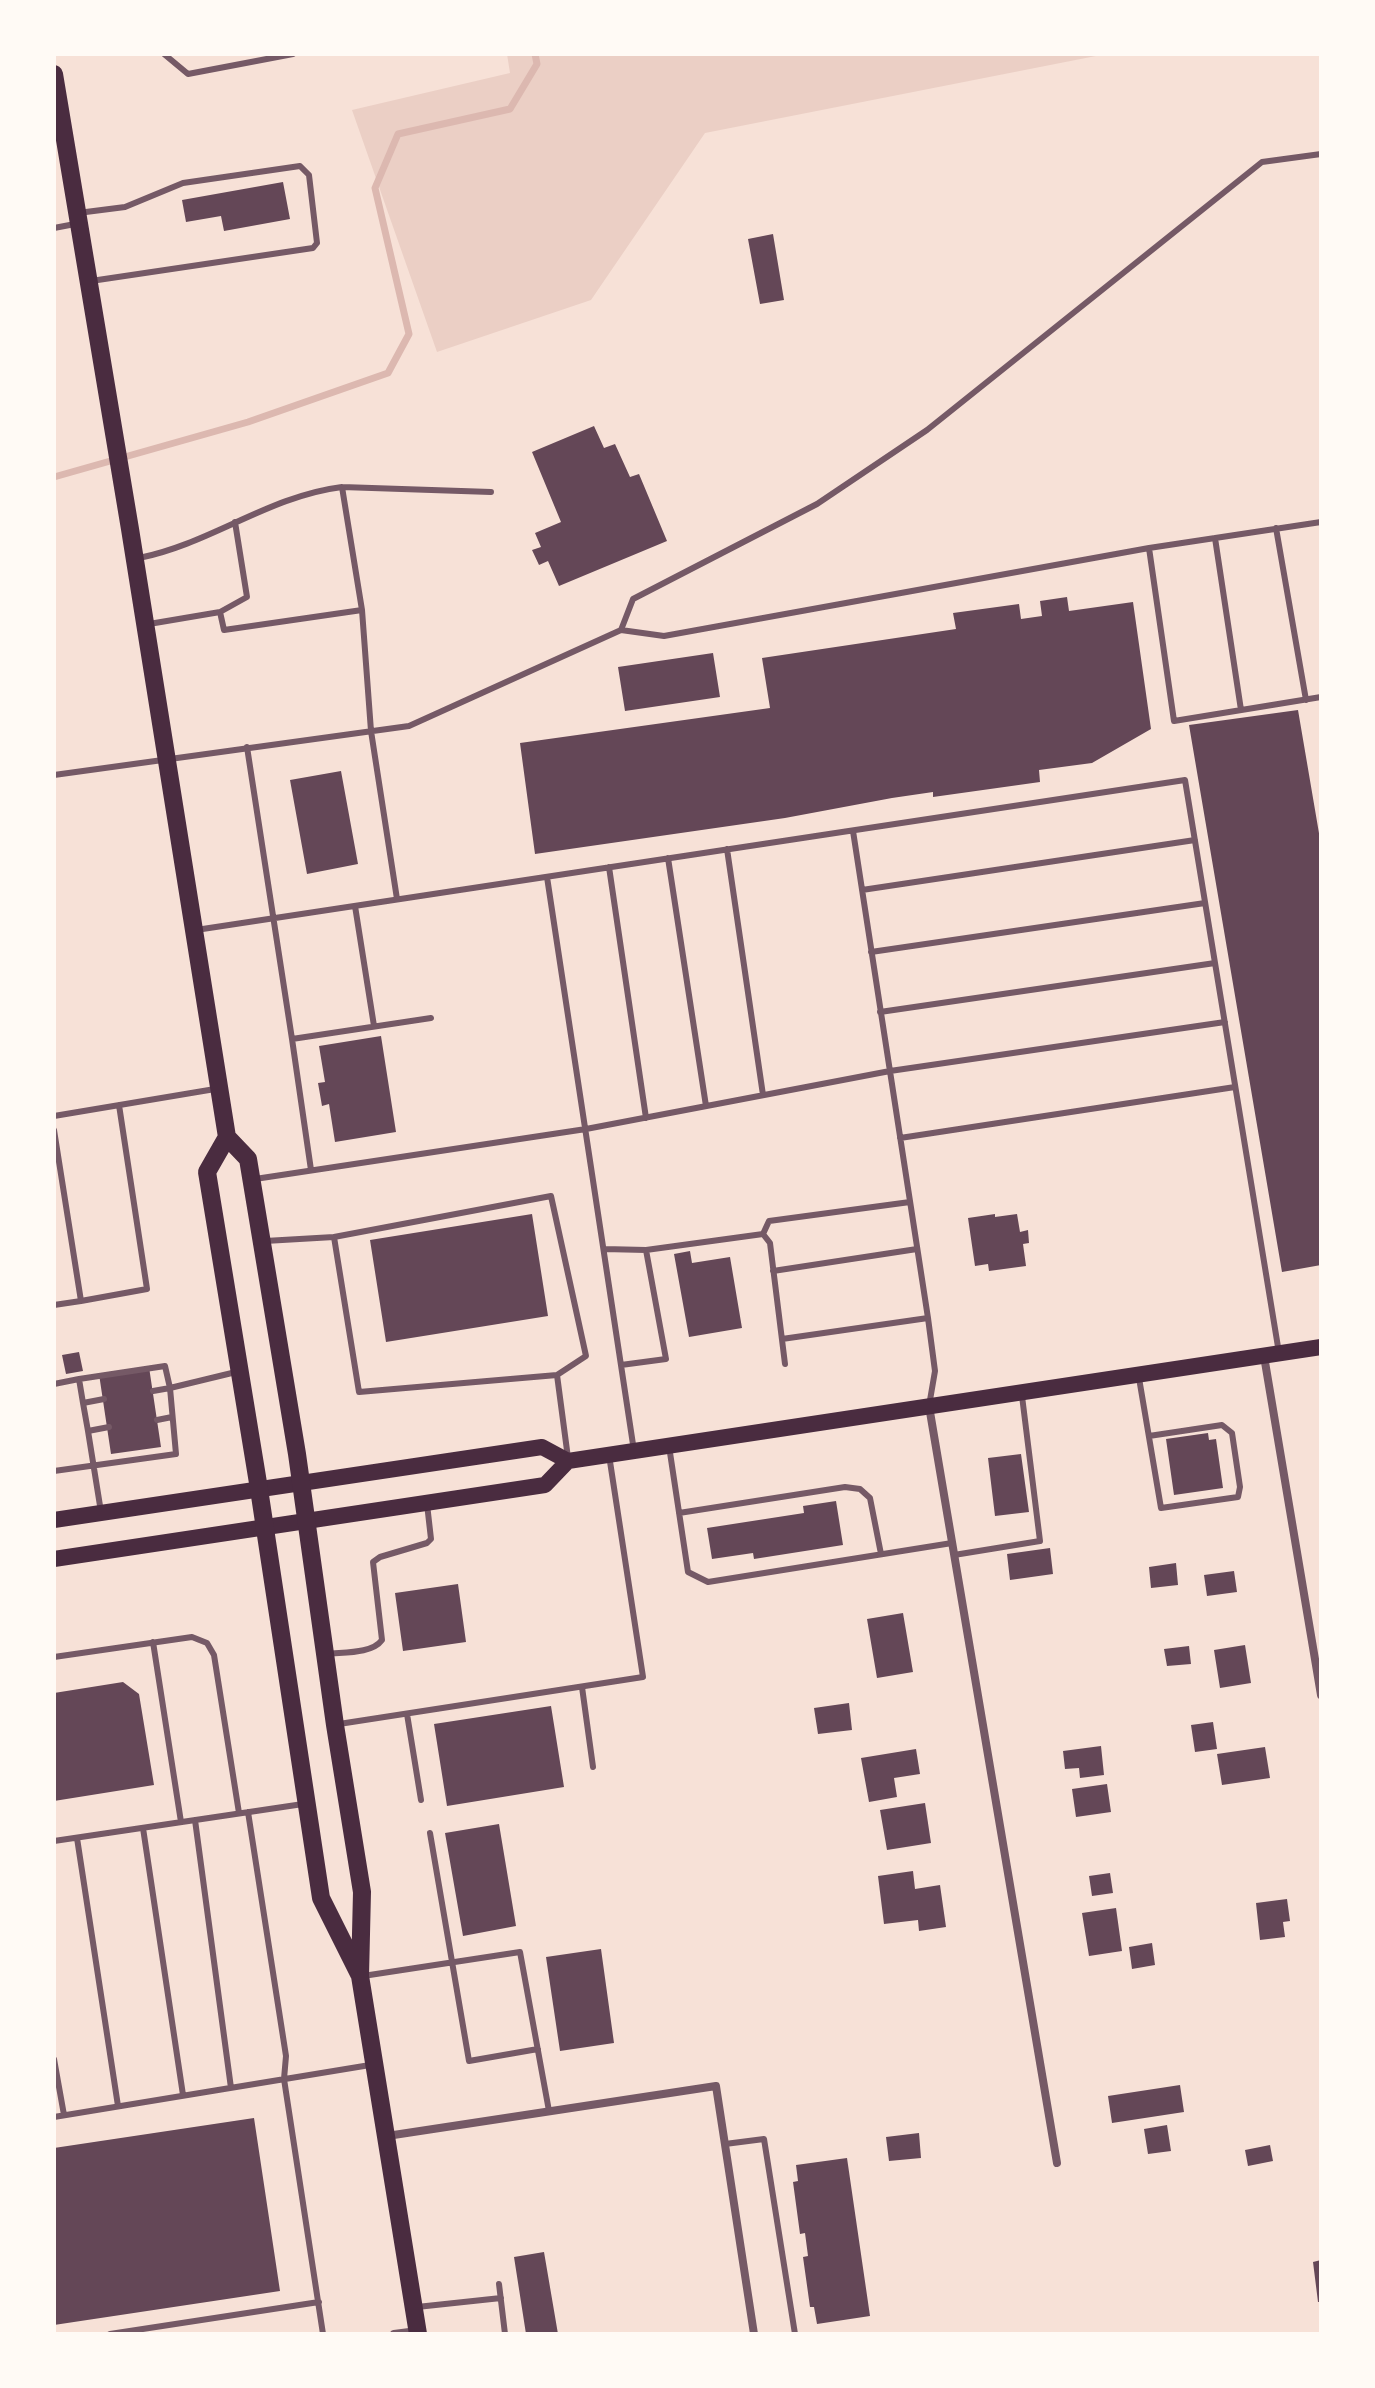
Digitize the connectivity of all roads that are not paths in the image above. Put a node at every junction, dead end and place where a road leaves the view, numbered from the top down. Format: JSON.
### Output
{"nodes":[{"id":1,"x":164,"y":54,"type":"edge"},
{"id":2,"x":293,"y":54,"type":"edge"},
{"id":3,"x":54,"y":74,"type":"edge"},
{"id":4,"x":1321,"y":154,"type":"edge"},
{"id":5,"x":77,"y":218,"type":"junction"},
{"id":6,"x":54,"y":228,"type":"edge"},
{"id":7,"x":88,"y":282,"type":"junction"},
{"id":8,"x":342,"y":487,"type":"junction"},
{"id":9,"x":491,"y":492,"type":"dead end"},
{"id":10,"x":235,"y":522,"type":"junction"},
{"id":11,"x":1321,"y":522,"type":"edge"},
{"id":12,"x":1276,"y":528,"type":"junction"},
{"id":13,"x":1215,"y":538,"type":"junction"},
{"id":14,"x":1149,"y":548,"type":"junction"},
{"id":15,"x":135,"y":559,"type":"junction"},
{"id":16,"x":362,"y":610,"type":"junction"},
{"id":17,"x":220,"y":612,"type":"junction"},
{"id":18,"x":145,"y":624,"type":"junction"},
{"id":19,"x":621,"y":630,"type":"junction"},
{"id":20,"x":1321,"y":697,"type":"edge"},
{"id":21,"x":1306,"y":700,"type":"junction"},
{"id":22,"x":1241,"y":710,"type":"junction"},
{"id":23,"x":371,"y":731,"type":"junction"},
{"id":24,"x":247,"y":747,"type":"junction"},
{"id":25,"x":166,"y":758,"type":"junction"},
{"id":26,"x":54,"y":775,"type":"edge"},
{"id":27,"x":853,"y":831,"type":"junction"},
{"id":28,"x":1195,"y":840,"type":"junction"},
{"id":29,"x":727,"y":849,"type":"junction"},
{"id":30,"x":668,"y":858,"type":"junction"},
{"id":31,"x":609,"y":867,"type":"junction"},
{"id":32,"x":547,"y":877,"type":"junction"},
{"id":33,"x":862,"y":890,"type":"junction"},
{"id":34,"x":397,"y":899,"type":"junction"},
{"id":35,"x":1205,"y":903,"type":"junction"},
{"id":36,"x":355,"y":906,"type":"junction"},
{"id":37,"x":272,"y":918,"type":"junction"},
{"id":38,"x":194,"y":930,"type":"junction"},
{"id":39,"x":871,"y":952,"type":"junction"},
{"id":40,"x":1215,"y":963,"type":"junction"},
{"id":41,"x":880,"y":1012,"type":"junction"},
{"id":42,"x":431,"y":1018,"type":"dead end"},
{"id":43,"x":1225,"y":1022,"type":"junction"},
{"id":44,"x":374,"y":1026,"type":"junction"},
{"id":45,"x":292,"y":1039,"type":"junction"},
{"id":46,"x":890,"y":1071,"type":"junction"},
{"id":47,"x":1235,"y":1087,"type":"junction"},
{"id":48,"x":219,"y":1088,"type":"junction"},
{"id":49,"x":763,"y":1095,"type":"junction"},
{"id":50,"x":119,"y":1105,"type":"junction"},
{"id":51,"x":706,"y":1106,"type":"junction"},
{"id":52,"x":54,"y":1116,"type":"edge"},
{"id":53,"x":646,"y":1118,"type":"junction"},
{"id":54,"x":586,"y":1129,"type":"junction"},
{"id":55,"x":54,"y":1130,"type":"edge"},
{"id":56,"x":227,"y":1137,"type":"junction"},
{"id":57,"x":900,"y":1138,"type":"junction"},
{"id":58,"x":311,"y":1170,"type":"junction"},
{"id":59,"x":251,"y":1179,"type":"junction"},
{"id":60,"x":910,"y":1202,"type":"junction"},
{"id":61,"x":763,"y":1234,"type":"junction"},
{"id":62,"x":334,"y":1237,"type":"junction"},
{"id":63,"x":262,"y":1241,"type":"junction"},
{"id":64,"x":604,"y":1249,"type":"junction"},
{"id":65,"x":917,"y":1249,"type":"junction"},
{"id":66,"x":646,"y":1250,"type":"junction"},
{"id":67,"x":773,"y":1271,"type":"junction"},
{"id":68,"x":81,"y":1301,"type":"junction"},
{"id":69,"x":54,"y":1305,"type":"edge"},
{"id":70,"x":928,"y":1318,"type":"junction"},
{"id":71,"x":782,"y":1339,"type":"junction"},
{"id":72,"x":1321,"y":1347,"type":"edge"},
{"id":73,"x":1272,"y":1354,"type":"junction"},
{"id":74,"x":785,"y":1364,"type":"dead end"},
{"id":75,"x":621,"y":1365,"type":"junction"},
{"id":76,"x":239,"y":1371,"type":"junction"},
{"id":77,"x":1138,"y":1374,"type":"junction"},
{"id":78,"x":557,"y":1375,"type":"junction"},
{"id":79,"x":79,"y":1379,"type":"junction"},
{"id":80,"x":54,"y":1384,"type":"edge"},
{"id":81,"x":170,"y":1388,"type":"junction"},
{"id":82,"x":153,"y":1391,"type":"dead end"},
{"id":83,"x":1021,"y":1392,"type":"junction"},
{"id":84,"x":104,"y":1399,"type":"dead end"},
{"id":85,"x":83,"y":1403,"type":"junction"},
{"id":86,"x":929,"y":1406,"type":"junction"},
{"id":87,"x":172,"y":1417,"type":"junction"},
{"id":88,"x":157,"y":1420,"type":"dead end"},
{"id":89,"x":109,"y":1427,"type":"dead end"},
{"id":90,"x":88,"y":1431,"type":"junction"},
{"id":91,"x":1149,"y":1436,"type":"junction"},
{"id":92,"x":669,"y":1446,"type":"junction"},
{"id":93,"x":634,"y":1451,"type":"junction"},
{"id":94,"x":609,"y":1455,"type":"junction"},
{"id":95,"x":568,"y":1461,"type":"junction"},
{"id":96,"x":94,"y":1466,"type":"junction"},
{"id":97,"x":54,"y":1471,"type":"edge"},
{"id":98,"x":300,"y":1483,"type":"junction"},
{"id":99,"x":259,"y":1489,"type":"junction"},
{"id":100,"x":427,"y":1504,"type":"junction"},
{"id":101,"x":101,"y":1512,"type":"junction"},
{"id":102,"x":679,"y":1513,"type":"junction"},
{"id":103,"x":54,"y":1520,"type":"edge"},
{"id":104,"x":305,"y":1520,"type":"junction"},
{"id":105,"x":264,"y":1526,"type":"junction"},
{"id":106,"x":952,"y":1543,"type":"junction"},
{"id":107,"x":881,"y":1554,"type":"junction"},
{"id":108,"x":954,"y":1555,"type":"junction"},
{"id":109,"x":54,"y":1559,"type":"edge"},
{"id":110,"x":153,"y":1642,"type":"junction"},
{"id":111,"x":325,"y":1655,"type":"junction"},
{"id":112,"x":54,"y":1657,"type":"edge"},
{"id":113,"x":582,"y":1687,"type":"junction"},
{"id":114,"x":1321,"y":1695,"type":"edge"},
{"id":115,"x":407,"y":1714,"type":"junction"},
{"id":116,"x":335,"y":1725,"type":"junction"},
{"id":117,"x":593,"y":1767,"type":"dead end"},
{"id":118,"x":421,"y":1800,"type":"dead end"},
{"id":119,"x":306,"y":1803,"type":"junction"},
{"id":120,"x":248,"y":1812,"type":"junction"},
{"id":121,"x":239,"y":1813,"type":"junction"},
{"id":122,"x":195,"y":1820,"type":"junction"},
{"id":123,"x":181,"y":1822,"type":"junction"},
{"id":124,"x":143,"y":1828,"type":"junction"},
{"id":125,"x":430,"y":1833,"type":"dead end"},
{"id":126,"x":77,"y":1838,"type":"junction"},
{"id":127,"x":54,"y":1841,"type":"edge"},
{"id":128,"x":452,"y":1963,"type":"junction"},
{"id":129,"x":360,"y":1976,"type":"junction"},
{"id":130,"x":538,"y":2049,"type":"junction"},
{"id":131,"x":54,"y":2059,"type":"edge"},
{"id":132,"x":374,"y":2064,"type":"junction"},
{"id":133,"x":284,"y":2079,"type":"junction"},
{"id":134,"x":231,"y":2088,"type":"junction"},
{"id":135,"x":183,"y":2095,"type":"junction"},
{"id":136,"x":118,"y":2106,"type":"junction"},
{"id":137,"x":549,"y":2111,"type":"junction"},
{"id":138,"x":64,"y":2115,"type":"junction"},
{"id":139,"x":54,"y":2117,"type":"edge"},
{"id":140,"x":386,"y":2136,"type":"junction"},
{"id":141,"x":725,"y":2144,"type":"junction"},
{"id":142,"x":1057,"y":2163,"type":"dead end"},
{"id":143,"x":499,"y":2284,"type":"dead end"},
{"id":144,"x":501,"y":2298,"type":"junction"},
{"id":145,"x":319,"y":2302,"type":"junction"},
{"id":146,"x":413,"y":2307,"type":"junction"},
{"id":147,"x":418,"y":2332,"type":"edge"},
{"id":148,"x":110,"y":2334,"type":"edge"},
{"id":149,"x":323,"y":2334,"type":"edge"},
{"id":150,"x":394,"y":2334,"type":"edge"},
{"id":151,"x":505,"y":2334,"type":"edge"},
{"id":152,"x":754,"y":2334,"type":"edge"},
{"id":153,"x":795,"y":2334,"type":"edge"}],
"edges":[{"from":1,"to":2,"type":"lane"},
{"from":3,"to":5,"type":"main road"},
{"from":4,"to":19,"type":"lane"},
{"from":5,"to":6,"type":"lane"},
{"from":5,"to":7,"type":"main road"},
{"from":5,"to":7,"type":"lane"},
{"from":7,"to":15,"type":"main road"},
{"from":8,"to":9,"type":"lane"},
{"from":8,"to":10,"type":"lane"},
{"from":8,"to":16,"type":"lane"},
{"from":10,"to":15,"type":"lane"},
{"from":10,"to":17,"type":"lane"},
{"from":11,"to":12,"type":"lane"},
{"from":12,"to":13,"type":"lane"},
{"from":12,"to":21,"type":"lane"},
{"from":13,"to":14,"type":"lane"},
{"from":13,"to":22,"type":"lane"},
{"from":14,"to":19,"type":"lane"},
{"from":14,"to":22,"type":"lane"},
{"from":15,"to":18,"type":"main road"},
{"from":16,"to":17,"type":"lane"},
{"from":16,"to":23,"type":"lane"},
{"from":17,"to":18,"type":"lane"},
{"from":18,"to":25,"type":"main road"},
{"from":19,"to":23,"type":"lane"},
{"from":20,"to":21,"type":"lane"},
{"from":21,"to":22,"type":"lane"},
{"from":23,"to":24,"type":"lane"},
{"from":23,"to":34,"type":"lane"},
{"from":24,"to":25,"type":"lane"},
{"from":24,"to":37,"type":"lane"},
{"from":25,"to":26,"type":"lane"},
{"from":25,"to":38,"type":"main road"},
{"from":27,"to":28,"type":"lane"},
{"from":27,"to":29,"type":"lane"},
{"from":27,"to":33,"type":"lane"},
{"from":28,"to":33,"type":"lane"},
{"from":28,"to":35,"type":"lane"},
{"from":29,"to":30,"type":"lane"},
{"from":29,"to":49,"type":"lane"},
{"from":30,"to":31,"type":"lane"},
{"from":30,"to":51,"type":"lane"},
{"from":31,"to":32,"type":"lane"},
{"from":31,"to":53,"type":"lane"},
{"from":32,"to":34,"type":"lane"},
{"from":32,"to":54,"type":"lane"},
{"from":33,"to":39,"type":"lane"},
{"from":34,"to":36,"type":"lane"},
{"from":35,"to":39,"type":"lane"},
{"from":35,"to":40,"type":"lane"},
{"from":36,"to":37,"type":"lane"},
{"from":36,"to":44,"type":"lane"},
{"from":37,"to":38,"type":"lane"},
{"from":37,"to":45,"type":"lane"},
{"from":38,"to":48,"type":"main road"},
{"from":39,"to":41,"type":"lane"},
{"from":40,"to":41,"type":"lane"},
{"from":40,"to":43,"type":"lane"},
{"from":41,"to":46,"type":"lane"},
{"from":42,"to":44,"type":"lane"},
{"from":43,"to":46,"type":"lane"},
{"from":43,"to":47,"type":"lane"},
{"from":44,"to":45,"type":"lane"},
{"from":45,"to":58,"type":"lane"},
{"from":46,"to":49,"type":"lane"},
{"from":46,"to":57,"type":"lane"},
{"from":47,"to":57,"type":"lane"},
{"from":47,"to":73,"type":"lane"},
{"from":48,"to":50,"type":"lane"},
{"from":48,"to":56,"type":"main road"},
{"from":49,"to":51,"type":"lane"},
{"from":50,"to":52,"type":"lane"},
{"from":50,"to":68,"type":"lane"},
{"from":51,"to":53,"type":"lane"},
{"from":53,"to":54,"type":"lane"},
{"from":54,"to":58,"type":"lane"},
{"from":54,"to":64,"type":"lane"},
{"from":55,"to":68,"type":"lane"},
{"from":56,"to":59,"type":"main road"},
{"from":56,"to":76,"type":"main road"},
{"from":57,"to":60,"type":"lane"},
{"from":58,"to":59,"type":"lane"},
{"from":59,"to":63,"type":"main road"},
{"from":60,"to":61,"type":"lane"},
{"from":60,"to":65,"type":"lane"},
{"from":61,"to":66,"type":"lane"},
{"from":61,"to":67,"type":"lane"},
{"from":62,"to":63,"type":"lane"},
{"from":62,"to":78,"type":"lane"},
{"from":62,"to":78,"type":"lane"},
{"from":63,"to":98,"type":"main road"},
{"from":64,"to":66,"type":"lane"},
{"from":64,"to":75,"type":"lane"},
{"from":65,"to":67,"type":"lane"},
{"from":65,"to":70,"type":"lane"},
{"from":66,"to":75,"type":"lane"},
{"from":67,"to":71,"type":"lane"},
{"from":68,"to":69,"type":"lane"},
{"from":70,"to":71,"type":"lane"},
{"from":70,"to":86,"type":"lane"},
{"from":71,"to":74,"type":"lane"},
{"from":72,"to":73,"type":"main road"},
{"from":73,"to":77,"type":"main road"},
{"from":73,"to":114,"type":"street"},
{"from":75,"to":93,"type":"lane"},
{"from":76,"to":81,"type":"lane"},
{"from":76,"to":99,"type":"main road"},
{"from":77,"to":83,"type":"main road"},
{"from":77,"to":91,"type":"lane"},
{"from":78,"to":95,"type":"lane"},
{"from":79,"to":80,"type":"lane"},
{"from":79,"to":81,"type":"lane"},
{"from":79,"to":85,"type":"lane"},
{"from":81,"to":82,"type":"lane"},
{"from":81,"to":87,"type":"lane"},
{"from":83,"to":86,"type":"main road"},
{"from":83,"to":108,"type":"lane"},
{"from":84,"to":85,"type":"lane"},
{"from":85,"to":90,"type":"lane"},
{"from":86,"to":92,"type":"main road"},
{"from":86,"to":106,"type":"street"},
{"from":87,"to":88,"type":"lane"},
{"from":87,"to":96,"type":"lane"},
{"from":89,"to":90,"type":"lane"},
{"from":90,"to":96,"type":"lane"},
{"from":91,"to":91,"type":"lane"},
{"from":92,"to":93,"type":"main road"},
{"from":92,"to":102,"type":"lane"},
{"from":93,"to":94,"type":"main road"},
{"from":94,"to":95,"type":"main road"},
{"from":94,"to":113,"type":"lane"},
{"from":95,"to":98,"type":"main road"},
{"from":95,"to":100,"type":"main road"},
{"from":96,"to":97,"type":"lane"},
{"from":96,"to":101,"type":"lane"},
{"from":98,"to":99,"type":"main road"},
{"from":98,"to":104,"type":"main road"},
{"from":99,"to":101,"type":"main road"},
{"from":99,"to":105,"type":"main road"},
{"from":100,"to":104,"type":"main road"},
{"from":100,"to":111,"type":"lane"},
{"from":101,"to":103,"type":"main road"},
{"from":102,"to":107,"type":"lane"},
{"from":102,"to":107,"type":"lane"},
{"from":104,"to":105,"type":"main road"},
{"from":104,"to":111,"type":"main road"},
{"from":105,"to":109,"type":"main road"},
{"from":105,"to":119,"type":"main road"},
{"from":106,"to":107,"type":"lane"},
{"from":106,"to":108,"type":"street"},
{"from":108,"to":142,"type":"street"},
{"from":110,"to":112,"type":"lane"},
{"from":110,"to":121,"type":"lane"},
{"from":110,"to":123,"type":"lane"},
{"from":111,"to":116,"type":"main road"},
{"from":113,"to":115,"type":"lane"},
{"from":113,"to":117,"type":"lane"},
{"from":115,"to":116,"type":"lane"},
{"from":115,"to":118,"type":"lane"},
{"from":116,"to":129,"type":"main road"},
{"from":119,"to":120,"type":"lane"},
{"from":119,"to":129,"type":"main road"},
{"from":120,"to":121,"type":"lane"},
{"from":120,"to":133,"type":"lane"},
{"from":121,"to":122,"type":"lane"},
{"from":122,"to":123,"type":"lane"},
{"from":122,"to":134,"type":"lane"},
{"from":123,"to":124,"type":"lane"},
{"from":124,"to":126,"type":"lane"},
{"from":124,"to":135,"type":"lane"},
{"from":125,"to":128,"type":"lane"},
{"from":126,"to":127,"type":"lane"},
{"from":126,"to":136,"type":"lane"},
{"from":128,"to":129,"type":"lane"},
{"from":128,"to":130,"type":"lane"},
{"from":128,"to":130,"type":"lane"},
{"from":129,"to":132,"type":"main road"},
{"from":130,"to":137,"type":"lane"},
{"from":131,"to":138,"type":"lane"},
{"from":132,"to":133,"type":"lane"},
{"from":132,"to":140,"type":"main road"},
{"from":133,"to":134,"type":"lane"},
{"from":133,"to":145,"type":"lane"},
{"from":134,"to":135,"type":"lane"},
{"from":135,"to":136,"type":"lane"},
{"from":136,"to":138,"type":"lane"},
{"from":137,"to":140,"type":"street"},
{"from":137,"to":141,"type":"street"},
{"from":138,"to":139,"type":"lane"},
{"from":140,"to":146,"type":"main road"},
{"from":141,"to":152,"type":"street"},
{"from":141,"to":153,"type":"lane"},
{"from":143,"to":144,"type":"lane"},
{"from":144,"to":146,"type":"lane"},
{"from":144,"to":151,"type":"lane"},
{"from":145,"to":148,"type":"lane"},
{"from":145,"to":149,"type":"lane"},
{"from":146,"to":147,"type":"main road"},
{"from":147,"to":150,"type":"street"}]}
